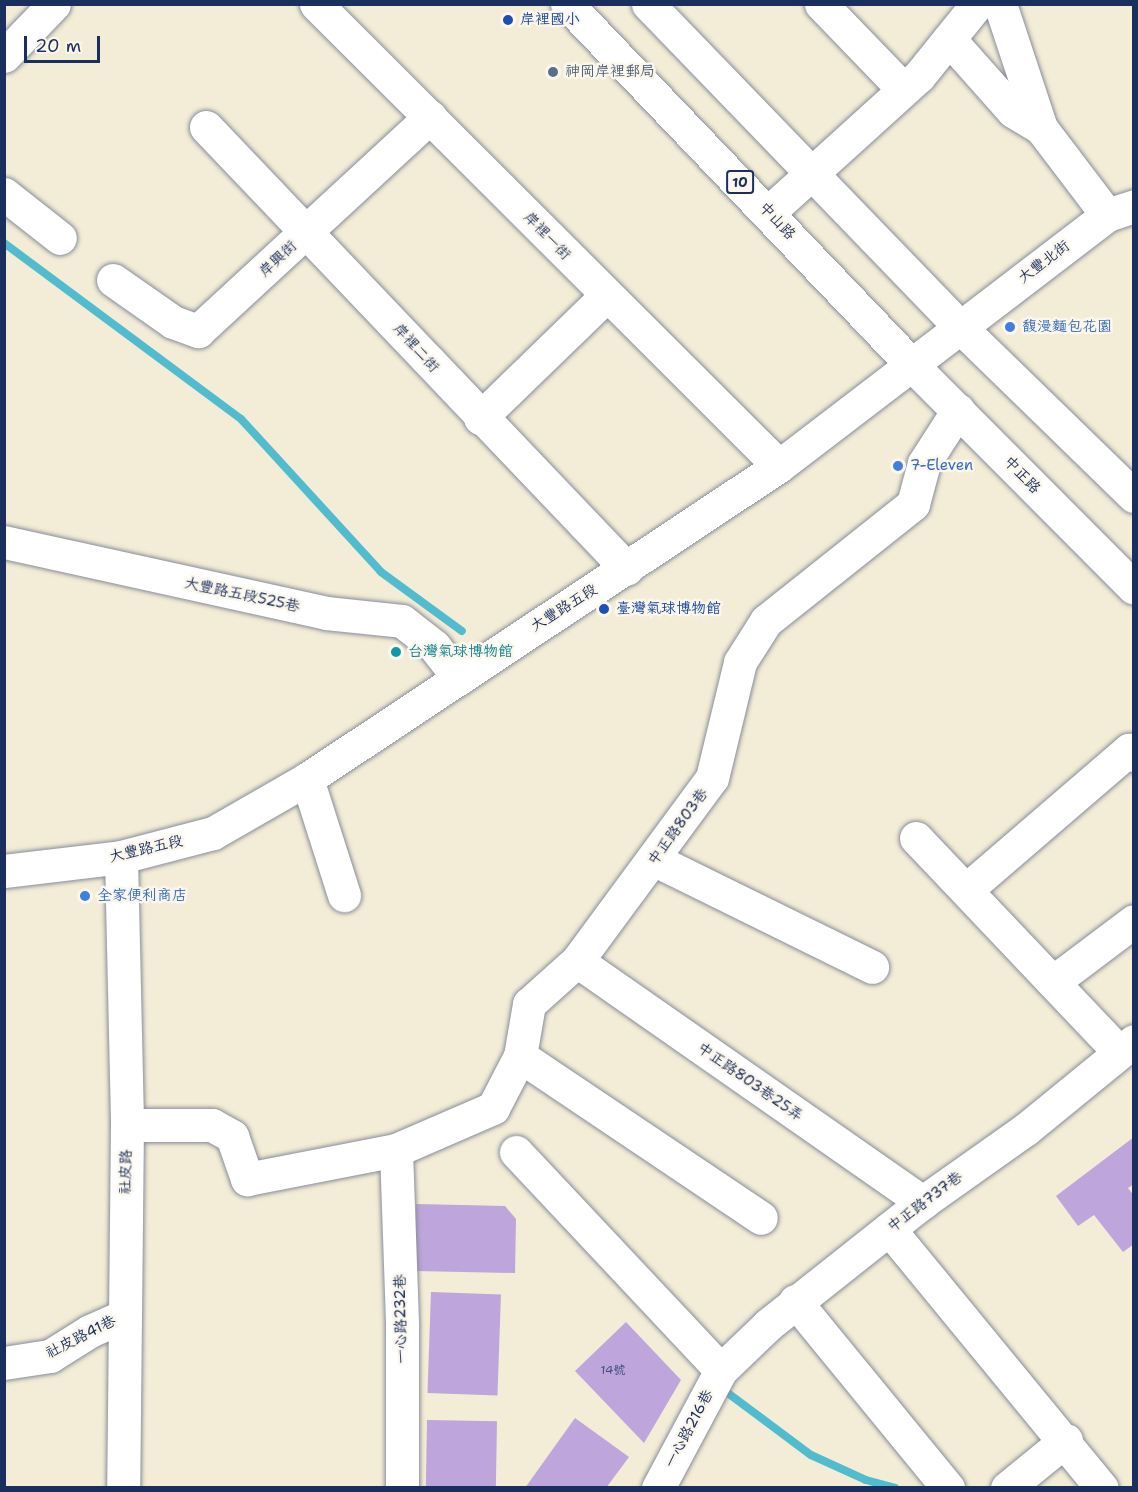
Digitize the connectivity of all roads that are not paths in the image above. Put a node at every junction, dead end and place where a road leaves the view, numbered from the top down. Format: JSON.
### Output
{"nodes":[{"id":1,"x":54,"y":4,"type":"edge"},
{"id":2,"x":316,"y":4,"type":"edge"},
{"id":3,"x":567,"y":4,"type":"edge"},
{"id":4,"x":648,"y":4,"type":"edge"},
{"id":5,"x":821,"y":4,"type":"edge"},
{"id":6,"x":977,"y":4,"type":"edge"},
{"id":7,"x":1000,"y":4,"type":"edge"},
{"id":8,"x":949,"y":39,"type":"junction"},
{"id":9,"x":4,"y":56,"type":"edge"},
{"id":10,"x":903,"y":89,"type":"junction"},
{"id":11,"x":430,"y":117,"type":"junction"},
{"id":12,"x":206,"y":127,"type":"dead end"},
{"id":13,"x":1041,"y":128,"type":"junction"},
{"id":14,"x":813,"y":172,"type":"junction"},
{"id":15,"x":4,"y":194,"type":"edge"},
{"id":16,"x":1120,"y":211,"type":"edge"},
{"id":17,"x":769,"y":212,"type":"junction"},
{"id":18,"x":309,"y":230,"type":"junction"},
{"id":19,"x":60,"y":238,"type":"dead end"},
{"id":20,"x":114,"y":280,"type":"dead end"},
{"id":21,"x":605,"y":297,"type":"junction"},
{"id":22,"x":959,"y":326,"type":"junction"},
{"id":23,"x":910,"y":363,"type":"junction"},
{"id":24,"x":958,"y":410,"type":"junction"},
{"id":25,"x":480,"y":418,"type":"junction"},
{"id":26,"x":779,"y":466,"type":"junction"},
{"id":27,"x":1133,"y":496,"type":"edge"},
{"id":28,"x":4,"y":542,"type":"edge"},
{"id":29,"x":627,"y":569,"type":"junction"},
{"id":30,"x":1134,"y":588,"type":"edge"},
{"id":31,"x":459,"y":678,"type":"junction"},
{"id":32,"x":1134,"y":754,"type":"edge"},
{"id":33,"x":306,"y":779,"type":"junction"},
{"id":34,"x":916,"y":838,"type":"dead end"},
{"id":35,"x":121,"y":856,"type":"junction"},
{"id":36,"x":655,"y":860,"type":"junction"},
{"id":37,"x":4,"y":871,"type":"edge"},
{"id":38,"x":966,"y":890,"type":"junction"},
{"id":39,"x":344,"y":895,"type":"dead end"},
{"id":40,"x":1134,"y":921,"type":"edge"},
{"id":41,"x":577,"y":961,"type":"junction"},
{"id":42,"x":872,"y":967,"type":"dead end"},
{"id":43,"x":1053,"y":982,"type":"junction"},
{"id":44,"x":1126,"y":1047,"type":"edge"},
{"id":45,"x":520,"y":1056,"type":"junction"},
{"id":46,"x":127,"y":1125,"type":"junction"},
{"id":47,"x":396,"y":1150,"type":"junction"},
{"id":48,"x":516,"y":1152,"type":"dead end"},
{"id":49,"x":923,"y":1202,"type":"junction"},
{"id":50,"x":761,"y":1218,"type":"dead end"},
{"id":51,"x":889,"y":1229,"type":"junction"},
{"id":52,"x":795,"y":1301,"type":"junction"},
{"id":53,"x":122,"y":1317,"type":"junction"},
{"id":54,"x":4,"y":1363,"type":"edge"},
{"id":55,"x":721,"y":1370,"type":"junction"},
{"id":56,"x":1066,"y":1440,"type":"junction"},
{"id":57,"x":123,"y":1488,"type":"edge"},
{"id":58,"x":402,"y":1488,"type":"edge"},
{"id":59,"x":657,"y":1488,"type":"edge"},
{"id":60,"x":948,"y":1488,"type":"edge"},
{"id":61,"x":1007,"y":1488,"type":"edge"},
{"id":62,"x":1102,"y":1488,"type":"edge"}],
"edges":[{"from":1,"to":9,"type":"street"},
{"from":2,"to":11,"type":"street","name":"岸裡一街"},
{"from":3,"to":17,"type":"street","name":"中山路","number":"10"},
{"from":4,"to":14,"type":"street"},
{"from":5,"to":10,"type":"street"},
{"from":6,"to":8,"type":"street"},
{"from":7,"to":13,"type":"street"},
{"from":8,"to":10,"type":"street"},
{"from":8,"to":13,"type":"street"},
{"from":10,"to":14,"type":"street"},
{"from":11,"to":18,"type":"street","name":"岸興街"},
{"from":11,"to":21,"type":"street","name":"岸裡一街"},
{"from":12,"to":18,"type":"street","name":"岸裡二街"},
{"from":13,"to":16,"type":"street"},
{"from":14,"to":17,"type":"street"},
{"from":14,"to":22,"type":"street"},
{"from":15,"to":19,"type":"street"},
{"from":16,"to":22,"type":"street","name":"大豐北街"},
{"from":17,"to":23,"type":"street","name":"中山路","number":"10"},
{"from":18,"to":20,"type":"street","name":"岸興街"},
{"from":18,"to":25,"type":"street","name":"岸裡二街"},
{"from":21,"to":25,"type":"street"},
{"from":21,"to":26,"type":"street","name":"岸裡一街"},
{"from":22,"to":23,"type":"street","name":"大豐路五段"},
{"from":22,"to":27,"type":"street"},
{"from":23,"to":24,"type":"street","name":"中正路","number":"10"},
{"from":23,"to":26,"type":"street","name":"大豐路五段"},
{"from":24,"to":30,"type":"street","name":"中正路","number":"10"},
{"from":24,"to":36,"type":"street","name":"中正路803巷"},
{"from":25,"to":29,"type":"street","name":"岸裡二街"},
{"from":26,"to":29,"type":"street","name":"大豐路五段"},
{"from":28,"to":31,"type":"street","name":"大豐路五段525巷"},
{"from":29,"to":31,"type":"street","name":"大豐路五段"},
{"from":31,"to":33,"type":"street","name":"大豐路五段"},
{"from":32,"to":38,"type":"street"},
{"from":33,"to":35,"type":"street","name":"大豐路五段"},
{"from":33,"to":39,"type":"street"},
{"from":34,"to":38,"type":"street"},
{"from":35,"to":37,"type":"street","name":"大豐路五段"},
{"from":35,"to":46,"type":"street","name":"社皮路"},
{"from":36,"to":41,"type":"street","name":"中正路803巷"},
{"from":36,"to":42,"type":"street"},
{"from":38,"to":43,"type":"street"},
{"from":40,"to":43,"type":"street"},
{"from":41,"to":45,"type":"street","name":"中正路803巷"},
{"from":41,"to":49,"type":"street","name":"中正路803巷25弄"},
{"from":43,"to":44,"type":"street"},
{"from":44,"to":49,"type":"street","name":"中正路737巷"},
{"from":45,"to":47,"type":"street","name":"中正路803巷"},
{"from":45,"to":50,"type":"street"},
{"from":46,"to":47,"type":"street","name":"中正路803巷"},
{"from":46,"to":53,"type":"street","name":"社皮路"},
{"from":47,"to":58,"type":"street","name":"一心路232巷"},
{"from":48,"to":55,"type":"street"},
{"from":49,"to":51,"type":"street","name":"中正路737巷"},
{"from":51,"to":52,"type":"street","name":"中正路737巷"},
{"from":51,"to":56,"type":"street"},
{"from":52,"to":55,"type":"street","name":"中正路737巷"},
{"from":52,"to":60,"type":"street"},
{"from":53,"to":54,"type":"street","name":"社皮路41巷"},
{"from":53,"to":57,"type":"street","name":"社皮路"},
{"from":55,"to":59,"type":"street","name":"一心路216巷"},
{"from":56,"to":61,"type":"street"},
{"from":56,"to":62,"type":"street"}]}
